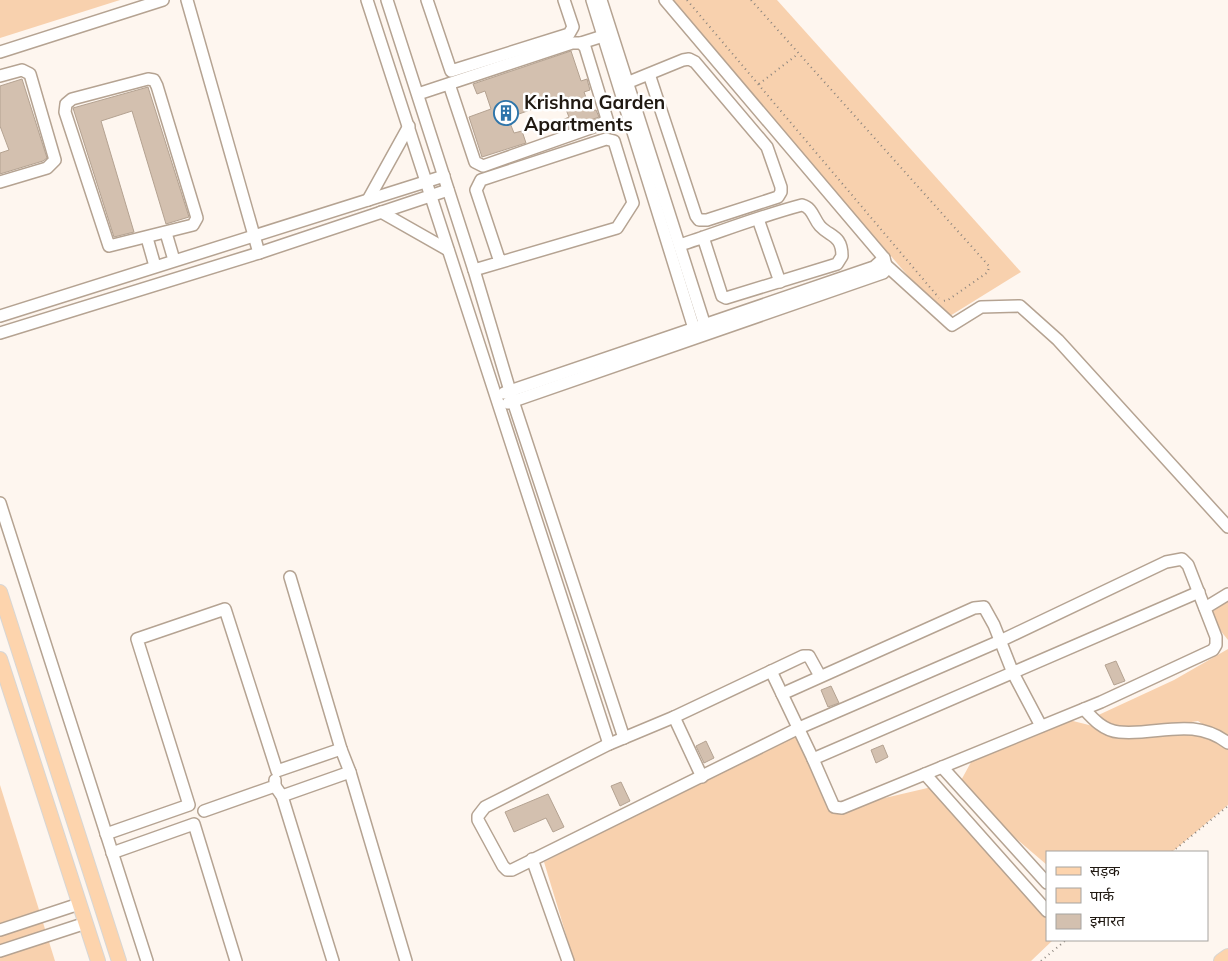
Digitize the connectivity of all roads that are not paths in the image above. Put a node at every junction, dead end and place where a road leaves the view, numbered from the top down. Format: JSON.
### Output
{"nodes":[{"id":1,"x":163,"y":0,"type":"edge"},
{"id":2,"x":187,"y":0,"type":"edge"},
{"id":3,"x":367,"y":0,"type":"edge"},
{"id":4,"x":387,"y":0,"type":"edge"},
{"id":5,"x":427,"y":0,"type":"edge"},
{"id":6,"x":564,"y":0,"type":"edge"},
{"id":7,"x":592,"y":0,"type":"edge"},
{"id":8,"x":601,"y":0,"type":"edge"},
{"id":9,"x":665,"y":0,"type":"edge"},
{"id":10,"x":603,"y":36,"type":"junction"},
{"id":11,"x":581,"y":43,"type":"junction"},
{"id":12,"x":0,"y":52,"type":"edge"},
{"id":13,"x":649,"y":74,"type":"junction"},
{"id":14,"x":0,"y":76,"type":"edge"},
{"id":15,"x":627,"y":83,"type":"junction"},
{"id":16,"x":449,"y":84,"type":"junction"},
{"id":17,"x":418,"y":94,"type":"junction"},
{"id":18,"x":409,"y":126,"type":"junction"},
{"id":19,"x":444,"y":176,"type":"junction"},
{"id":20,"x":428,"y":181,"type":"junction"},
{"id":21,"x":0,"y":182,"type":"edge"},
{"id":22,"x":448,"y":190,"type":"junction"},
{"id":23,"x":432,"y":195,"type":"junction"},
{"id":24,"x":368,"y":200,"type":"junction"},
{"id":25,"x":381,"y":212,"type":"junction"},
{"id":26,"x":758,"y":219,"type":"junction"},
{"id":27,"x":166,"y":233,"type":"junction"},
{"id":28,"x":253,"y":235,"type":"junction"},
{"id":29,"x":147,"y":238,"type":"junction"},
{"id":30,"x":703,"y":238,"type":"junction"},
{"id":31,"x":680,"y":245,"type":"junction"},
{"id":32,"x":448,"y":250,"type":"junction"},
{"id":33,"x":259,"y":253,"type":"junction"},
{"id":34,"x":174,"y":260,"type":"junction"},
{"id":35,"x":500,"y":262,"type":"junction"},
{"id":36,"x":886,"y":262,"type":"junction"},
{"id":37,"x":155,"y":266,"type":"junction"},
{"id":38,"x":474,"y":270,"type":"junction"},
{"id":39,"x":780,"y":282,"type":"junction"},
{"id":40,"x":0,"y":316,"type":"edge"},
{"id":41,"x":701,"y":332,"type":"junction"},
{"id":42,"x":0,"y":333,"type":"edge"},
{"id":43,"x":512,"y":396,"type":"junction"},
{"id":44,"x":497,"y":401,"type":"junction"},
{"id":45,"x":0,"y":503,"type":"edge"},
{"id":46,"x":1228,"y":527,"type":"edge"},
{"id":47,"x":290,"y":577,"type":"dead end"},
{"id":48,"x":0,"y":592,"type":"edge"},
{"id":49,"x":1199,"y":592,"type":"junction"},
{"id":50,"x":1228,"y":594,"type":"edge"},
{"id":51,"x":1205,"y":608,"type":"junction"},
{"id":52,"x":1000,"y":641,"type":"junction"},
{"id":53,"x":0,"y":659,"type":"edge"},
{"id":54,"x":771,"y":671,"type":"junction"},
{"id":55,"x":1013,"y":673,"type":"junction"},
{"id":56,"x":820,"y":676,"type":"junction"},
{"id":57,"x":782,"y":694,"type":"junction"},
{"id":58,"x":1084,"y":710,"type":"junction"},
{"id":59,"x":674,"y":717,"type":"junction"},
{"id":60,"x":1041,"y":726,"type":"junction"},
{"id":61,"x":799,"y":728,"type":"junction"},
{"id":62,"x":624,"y":738,"type":"junction"},
{"id":63,"x":1228,"y":743,"type":"edge"},
{"id":64,"x":609,"y":744,"type":"junction"},
{"id":65,"x":341,"y":749,"type":"junction"},
{"id":66,"x":814,"y":759,"type":"junction"},
{"id":67,"x":942,"y":767,"type":"junction"},
{"id":68,"x":276,"y":772,"type":"junction"},
{"id":69,"x":350,"y":772,"type":"junction"},
{"id":70,"x":925,"y":774,"type":"junction"},
{"id":71,"x":702,"y":777,"type":"junction"},
{"id":72,"x":274,"y":786,"type":"junction"},
{"id":73,"x":282,"y":796,"type":"junction"},
{"id":74,"x":189,"y":804,"type":"junction"},
{"id":75,"x":204,"y":811,"type":"junction"},
{"id":76,"x":194,"y":824,"type":"junction"},
{"id":77,"x":106,"y":834,"type":"junction"},
{"id":78,"x":112,"y":853,"type":"junction"},
{"id":79,"x":532,"y":860,"type":"junction"},
{"id":80,"x":1046,"y":883,"type":"edge"},
{"id":81,"x":79,"y":904,"type":"junction"},
{"id":82,"x":1046,"y":910,"type":"edge"},
{"id":83,"x":86,"y":923,"type":"junction"},
{"id":84,"x":0,"y":930,"type":"edge"},
{"id":85,"x":0,"y":951,"type":"edge"},
{"id":86,"x":1228,"y":956,"type":"edge"},
{"id":87,"x":98,"y":961,"type":"edge"},
{"id":88,"x":119,"y":961,"type":"edge"},
{"id":89,"x":147,"y":961,"type":"edge"},
{"id":90,"x":236,"y":961,"type":"edge"},
{"id":91,"x":333,"y":961,"type":"edge"},
{"id":92,"x":406,"y":961,"type":"edge"},
{"id":93,"x":568,"y":961,"type":"edge"},
{"id":94,"x":1221,"y":961,"type":"edge"}],
"edges":[{"from":1,"to":12,"type":"street"},
{"from":2,"to":28,"type":"street"},
{"from":3,"to":18,"type":"street"},
{"from":4,"to":17,"type":"street"},
{"from":5,"to":6,"type":"street"},
{"from":7,"to":10,"type":"street"},
{"from":8,"to":15,"type":"street"},
{"from":9,"to":36,"type":"street"},
{"from":10,"to":11,"type":"street"},
{"from":10,"to":41,"type":"street"},
{"from":11,"to":16,"type":"street"},
{"from":11,"to":16,"type":"street"},
{"from":13,"to":13,"type":"street"},
{"from":13,"to":15,"type":"street"},
{"from":14,"to":21,"type":"street"},
{"from":15,"to":31,"type":"street"},
{"from":16,"to":17,"type":"street"},
{"from":17,"to":19,"type":"street"},
{"from":18,"to":20,"type":"street"},
{"from":18,"to":24,"type":"street"},
{"from":19,"to":20,"type":"street"},
{"from":19,"to":22,"type":"street"},
{"from":20,"to":23,"type":"street"},
{"from":20,"to":24,"type":"street"},
{"from":22,"to":23,"type":"street"},
{"from":22,"to":38,"type":"street"},
{"from":23,"to":25,"type":"street"},
{"from":23,"to":32,"type":"street"},
{"from":24,"to":28,"type":"street"},
{"from":25,"to":32,"type":"street"},
{"from":25,"to":33,"type":"street"},
{"from":26,"to":30,"type":"street"},
{"from":26,"to":39,"type":"street"},
{"from":26,"to":39,"type":"street"},
{"from":27,"to":29,"type":"street"},
{"from":27,"to":29,"type":"street"},
{"from":27,"to":34,"type":"street"},
{"from":28,"to":33,"type":"street"},
{"from":28,"to":34,"type":"street"},
{"from":29,"to":37,"type":"street"},
{"from":30,"to":31,"type":"street"},
{"from":30,"to":39,"type":"street"},
{"from":31,"to":41,"type":"street"},
{"from":32,"to":44,"type":"street"},
{"from":33,"to":42,"type":"street"},
{"from":34,"to":37,"type":"street"},
{"from":35,"to":35,"type":"street"},
{"from":35,"to":38,"type":"street"},
{"from":36,"to":41,"type":"street"},
{"from":36,"to":46,"type":"street"},
{"from":37,"to":40,"type":"street"},
{"from":38,"to":43,"type":"street"},
{"from":41,"to":43,"type":"street"},
{"from":43,"to":44,"type":"street"},
{"from":43,"to":62,"type":"street"},
{"from":44,"to":64,"type":"street"},
{"from":45,"to":77,"type":"street"},
{"from":47,"to":65,"type":"street"},
{"from":48,"to":88,"type":"main road"},
{"from":49,"to":51,"type":"street"},
{"from":49,"to":52,"type":"street"},
{"from":49,"to":55,"type":"street"},
{"from":50,"to":51,"type":"street"},
{"from":51,"to":58,"type":"street"},
{"from":52,"to":55,"type":"street"},
{"from":52,"to":56,"type":"street"},
{"from":52,"to":61,"type":"street"},
{"from":53,"to":81,"type":"main road"},
{"from":54,"to":56,"type":"street"},
{"from":54,"to":57,"type":"street"},
{"from":54,"to":59,"type":"street"},
{"from":55,"to":60,"type":"street"},
{"from":55,"to":66,"type":"street"},
{"from":56,"to":57,"type":"street"},
{"from":57,"to":61,"type":"street"},
{"from":58,"to":60,"type":"street"},
{"from":58,"to":63,"type":"street"},
{"from":59,"to":62,"type":"street"},
{"from":59,"to":71,"type":"street"},
{"from":60,"to":67,"type":"street"},
{"from":61,"to":66,"type":"street"},
{"from":61,"to":71,"type":"street"},
{"from":62,"to":64,"type":"street"},
{"from":64,"to":79,"type":"street"},
{"from":65,"to":68,"type":"street"},
{"from":65,"to":69,"type":"street"},
{"from":66,"to":70,"type":"street"},
{"from":67,"to":70,"type":"street"},
{"from":67,"to":80,"type":"street"},
{"from":68,"to":72,"type":"street"},
{"from":68,"to":74,"type":"street"},
{"from":69,"to":73,"type":"street"},
{"from":69,"to":92,"type":"street"},
{"from":70,"to":82,"type":"street"},
{"from":71,"to":79,"type":"street"},
{"from":72,"to":73,"type":"street"},
{"from":72,"to":75,"type":"street"},
{"from":73,"to":91,"type":"street"},
{"from":74,"to":75,"type":"street"},
{"from":74,"to":77,"type":"street"},
{"from":75,"to":76,"type":"street"},
{"from":76,"to":78,"type":"street"},
{"from":76,"to":90,"type":"street"},
{"from":77,"to":78,"type":"street"},
{"from":78,"to":89,"type":"street"},
{"from":79,"to":93,"type":"street"},
{"from":81,"to":83,"type":"main road"},
{"from":81,"to":84,"type":"street"},
{"from":83,"to":85,"type":"street"},
{"from":83,"to":87,"type":"main road"},
{"from":86,"to":94,"type":"main road"}]}
